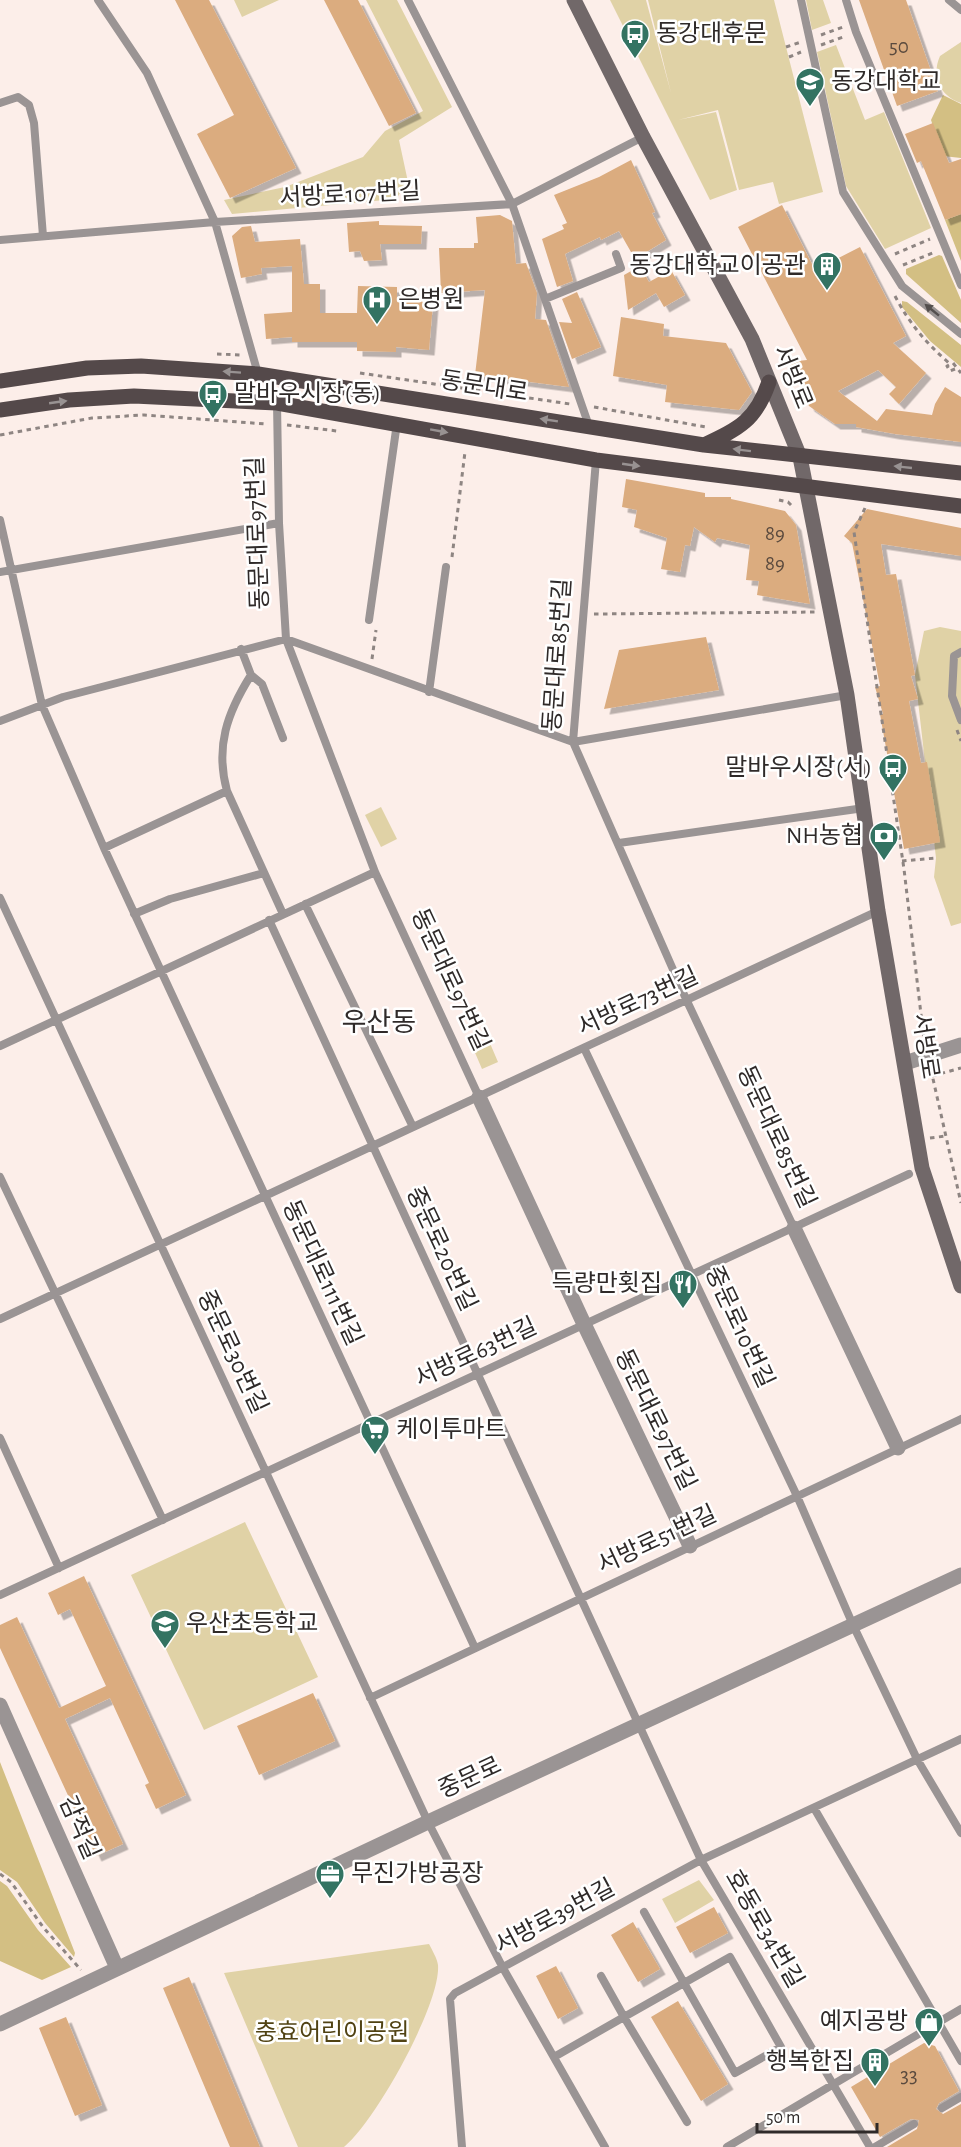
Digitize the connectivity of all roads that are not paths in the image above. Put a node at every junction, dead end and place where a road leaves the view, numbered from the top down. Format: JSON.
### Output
{"nodes":[{"id":1,"x":98,"y":0,"type":"edge"},
{"id":2,"x":408,"y":0,"type":"edge"},
{"id":3,"x":574,"y":0,"type":"edge"},
{"id":4,"x":801,"y":0,"type":"edge"},
{"id":5,"x":846,"y":0,"type":"edge"},
{"id":6,"x":949,"y":0,"type":"edge"},
{"id":7,"x":961,"y":10,"type":"edge"},
{"id":8,"x":0,"y":104,"type":"edge"},
{"id":9,"x":644,"y":137,"type":"junction"},
{"id":10,"x":512,"y":204,"type":"junction"},
{"id":11,"x":215,"y":222,"type":"junction"},
{"id":12,"x":42,"y":236,"type":"junction"},
{"id":13,"x":0,"y":240,"type":"edge"},
{"id":14,"x":616,"y":254,"type":"dead end"},
{"id":15,"x":961,"y":285,"type":"edge"},
{"id":16,"x":545,"y":299,"type":"junction"},
{"id":17,"x":961,"y":334,"type":"edge"},
{"id":18,"x":258,"y":374,"type":"junction"},
{"id":19,"x":0,"y":381,"type":"edge"},
{"id":20,"x":770,"y":382,"type":"junction"},
{"id":21,"x":277,"y":402,"type":"junction"},
{"id":22,"x":0,"y":410,"type":"edge"},
{"id":23,"x":396,"y":423,"type":"junction"},
{"id":24,"x":589,"y":426,"type":"junction"},
{"id":25,"x":704,"y":445,"type":"junction"},
{"id":26,"x":800,"y":457,"type":"junction"},
{"id":27,"x":596,"y":460,"type":"junction"},
{"id":28,"x":961,"y":473,"type":"edge"},
{"id":29,"x":808,"y":488,"type":"junction"},
{"id":30,"x":961,"y":506,"type":"edge"},
{"id":31,"x":0,"y":520,"type":"edge"},
{"id":32,"x":279,"y":523,"type":"junction"},
{"id":33,"x":449,"y":568,"type":"road end"},
{"id":34,"x":10,"y":570,"type":"junction"},
{"id":35,"x":0,"y":572,"type":"edge"},
{"id":36,"x":369,"y":620,"type":"dead end"},
{"id":37,"x":286,"y":639,"type":"junction"},
{"id":38,"x":241,"y":649,"type":"junction"},
{"id":39,"x":961,"y":652,"type":"edge"},
{"id":40,"x":251,"y":675,"type":"junction"},
{"id":41,"x":429,"y":692,"type":"junction"},
{"id":42,"x":847,"y":695,"type":"junction"},
{"id":43,"x":42,"y":705,"type":"junction"},
{"id":44,"x":961,"y":720,"type":"edge"},
{"id":45,"x":0,"y":721,"type":"edge"},
{"id":46,"x":283,"y":738,"type":"dead end"},
{"id":47,"x":573,"y":742,"type":"junction"},
{"id":48,"x":227,"y":791,"type":"junction"},
{"id":49,"x":864,"y":808,"type":"junction"},
{"id":50,"x":618,"y":843,"type":"junction"},
{"id":51,"x":104,"y":848,"type":"junction"},
{"id":52,"x":375,"y":872,"type":"junction"},
{"id":53,"x":264,"y":873,"type":"junction"},
{"id":54,"x":0,"y":898,"type":"edge"},
{"id":55,"x":305,"y":904,"type":"junction"},
{"id":56,"x":878,"y":911,"type":"junction"},
{"id":57,"x":134,"y":914,"type":"junction"},
{"id":58,"x":283,"y":914,"type":"junction"},
{"id":59,"x":270,"y":920,"type":"junction"},
{"id":60,"x":161,"y":971,"type":"junction"},
{"id":61,"x":686,"y":999,"type":"junction"},
{"id":62,"x":57,"y":1020,"type":"junction"},
{"id":63,"x":961,"y":1045,"type":"edge"},
{"id":64,"x":0,"y":1046,"type":"edge"},
{"id":65,"x":584,"y":1048,"type":"junction"},
{"id":66,"x":905,"y":1063,"type":"junction"},
{"id":67,"x":479,"y":1097,"type":"junction"},
{"id":68,"x":413,"y":1127,"type":"junction"},
{"id":69,"x":373,"y":1146,"type":"junction"},
{"id":70,"x":909,"y":1174,"type":"dead end"},
{"id":71,"x":0,"y":1177,"type":"edge"},
{"id":72,"x":265,"y":1196,"type":"junction"},
{"id":73,"x":794,"y":1228,"type":"junction"},
{"id":74,"x":160,"y":1244,"type":"junction"},
{"id":75,"x":693,"y":1275,"type":"junction"},
{"id":76,"x":961,"y":1286,"type":"edge"},
{"id":77,"x":55,"y":1293,"type":"junction"},
{"id":78,"x":0,"y":1318,"type":"edge"},
{"id":79,"x":584,"y":1324,"type":"junction"},
{"id":80,"x":477,"y":1374,"type":"junction"},
{"id":81,"x":961,"y":1419,"type":"edge"},
{"id":82,"x":370,"y":1424,"type":"junction"},
{"id":83,"x":0,"y":1438,"type":"edge"},
{"id":84,"x":898,"y":1448,"type":"junction"},
{"id":85,"x":266,"y":1472,"type":"junction"},
{"id":86,"x":797,"y":1496,"type":"junction"},
{"id":87,"x":163,"y":1520,"type":"junction"},
{"id":88,"x":690,"y":1546,"type":"junction"},
{"id":89,"x":60,"y":1568,"type":"junction"},
{"id":90,"x":961,"y":1575,"type":"edge"},
{"id":91,"x":0,"y":1595,"type":"edge"},
{"id":92,"x":580,"y":1598,"type":"junction"},
{"id":93,"x":853,"y":1625,"type":"junction"},
{"id":94,"x":475,"y":1648,"type":"junction"},
{"id":95,"x":370,"y":1698,"type":"junction"},
{"id":96,"x":0,"y":1705,"type":"edge"},
{"id":97,"x":637,"y":1725,"type":"junction"},
{"id":98,"x":961,"y":1739,"type":"edge"},
{"id":99,"x":917,"y":1759,"type":"junction"},
{"id":100,"x":814,"y":1808,"type":"junction"},
{"id":101,"x":428,"y":1822,"type":"junction"},
{"id":102,"x":961,"y":1833,"type":"edge"},
{"id":103,"x":701,"y":1860,"type":"junction"},
{"id":104,"x":644,"y":1912,"type":"dead end"},
{"id":105,"x":117,"y":1968,"type":"junction"},
{"id":106,"x":503,"y":1968,"type":"junction"},
{"id":107,"x":601,"y":1976,"type":"dead end"},
{"id":108,"x":684,"y":1983,"type":"junction"},
{"id":109,"x":961,"y":2009,"type":"edge"},
{"id":110,"x":624,"y":2017,"type":"junction"},
{"id":111,"x":939,"y":2022,"type":"junction"},
{"id":112,"x":0,"y":2024,"type":"edge"},
{"id":113,"x":554,"y":2057,"type":"junction"},
{"id":114,"x":961,"y":2061,"type":"edge"},
{"id":115,"x":833,"y":2085,"type":"junction"},
{"id":116,"x":961,"y":2097,"type":"edge"},
{"id":117,"x":942,"y":2109,"type":"dead end"},
{"id":118,"x":687,"y":2122,"type":"dead end"},
{"id":119,"x":914,"y":2124,"type":"dead end"},
{"id":120,"x":462,"y":2147,"type":"edge"},
{"id":121,"x":605,"y":2147,"type":"edge"},
{"id":122,"x":727,"y":2147,"type":"edge"},
{"id":123,"x":870,"y":2147,"type":"edge"},
{"id":124,"x":875,"y":2147,"type":"edge"}],
"edges":[{"from":1,"to":11,"type":"lane"},
{"from":2,"to":10,"type":"lane"},
{"from":3,"to":9,"type":"main road","name":"서방로"},
{"from":17,"to":4,"type":"lane","one_way":true},
{"from":5,"to":15,"type":"lane"},
{"from":6,"to":7,"type":"lane"},
{"from":8,"to":12,"type":"lane"},
{"from":9,"to":10,"type":"lane","name":"서방로107번길"},
{"from":9,"to":20,"type":"main road","name":"서방로"},
{"from":10,"to":11,"type":"lane","name":"서방로107번길"},
{"from":10,"to":16,"type":"lane"},
{"from":11,"to":12,"type":"lane","name":"서방로107번길"},
{"from":11,"to":18,"type":"lane"},
{"from":12,"to":13,"type":"lane","name":"서방로107번길"},
{"from":14,"to":16,"type":"lane"},
{"from":16,"to":24,"type":"lane"},
{"from":18,"to":19,"type":"main road","name":"동문대로","one_way":true},
{"from":24,"to":18,"type":"main road","name":"동문대로","one_way":true},
{"from":20,"to":25,"type":"main road"},
{"from":20,"to":26,"type":"main road","name":"서방로"},
{"from":22,"to":21,"type":"main road","one_way":true},
{"from":21,"to":23,"type":"main road"},
{"from":21,"to":32,"type":"lane","name":"동문대로97번길"},
{"from":23,"to":27,"type":"main road","one_way":true},
{"from":23,"to":36,"type":"lane"},
{"from":24,"to":25,"type":"main road","name":"동문대로"},
{"from":26,"to":25,"type":"main road","name":"동문대로","one_way":true},
{"from":28,"to":26,"type":"main road","name":"동문대로","one_way":true},
{"from":26,"to":29,"type":"main road","name":"서방로"},
{"from":27,"to":29,"type":"main road","one_way":true},
{"from":27,"to":47,"type":"lane","name":"동문대로85번길"},
{"from":29,"to":30,"type":"main road"},
{"from":29,"to":42,"type":"main road","name":"서방로"},
{"from":31,"to":34,"type":"lane","name":"동문대로111번길"},
{"from":32,"to":34,"type":"lane"},
{"from":32,"to":37,"type":"lane","name":"동문대로97번길"},
{"from":33,"to":41,"type":"lane"},
{"from":34,"to":35,"type":"lane"},
{"from":34,"to":43,"type":"lane","name":"동문대로111번길"},
{"from":37,"to":38,"type":"lane"},
{"from":37,"to":41,"type":"lane"},
{"from":37,"to":52,"type":"lane","name":"동문대로97번길"},
{"from":38,"to":40,"type":"lane"},
{"from":38,"to":43,"type":"lane"},
{"from":39,"to":44,"type":"lane"},
{"from":40,"to":46,"type":"lane"},
{"from":40,"to":48,"type":"lane"},
{"from":41,"to":47,"type":"lane"},
{"from":42,"to":47,"type":"lane"},
{"from":42,"to":49,"type":"main road","name":"서방로"},
{"from":43,"to":45,"type":"lane"},
{"from":43,"to":51,"type":"lane","name":"동문대로111번길"},
{"from":47,"to":50,"type":"lane","name":"동문대로85번길"},
{"from":48,"to":51,"type":"lane"},
{"from":48,"to":53,"type":"lane"},
{"from":49,"to":50,"type":"lane"},
{"from":49,"to":56,"type":"main road","name":"서방로"},
{"from":50,"to":61,"type":"lane","name":"동문대로85번길"},
{"from":51,"to":57,"type":"lane","name":"동문대로111번길"},
{"from":52,"to":55,"type":"lane"},
{"from":52,"to":67,"type":"lane","name":"동문대로97번길"},
{"from":53,"to":57,"type":"lane"},
{"from":53,"to":58,"type":"lane"},
{"from":54,"to":62,"type":"lane","name":"중문로30번길"},
{"from":55,"to":58,"type":"lane"},
{"from":55,"to":68,"type":"lane"},
{"from":56,"to":61,"type":"lane","name":"서방로73번길"},
{"from":56,"to":66,"type":"main road","name":"서방로"},
{"from":57,"to":60,"type":"lane","name":"동문대로111번길"},
{"from":58,"to":59,"type":"lane"},
{"from":59,"to":60,"type":"lane"},
{"from":59,"to":69,"type":"lane","name":"중문로20번길"},
{"from":60,"to":62,"type":"lane"},
{"from":60,"to":72,"type":"lane","name":"동문대로111번길"},
{"from":61,"to":65,"type":"lane","name":"서방로73번길"},
{"from":61,"to":73,"type":"lane","name":"동문대로85번길"},
{"from":62,"to":64,"type":"lane"},
{"from":62,"to":74,"type":"lane","name":"중문로30번길"},
{"from":63,"to":66,"type":"street"},
{"from":65,"to":67,"type":"lane","name":"서방로73번길"},
{"from":65,"to":75,"type":"lane","name":"중문로10번길"},
{"from":66,"to":76,"type":"main road","name":"서방로"},
{"from":67,"to":68,"type":"lane","name":"서방로73번길"},
{"from":67,"to":79,"type":"street","name":"동문대로97번길"},
{"from":68,"to":69,"type":"lane","name":"서방로73번길"},
{"from":69,"to":72,"type":"lane","name":"서방로73번길"},
{"from":69,"to":80,"type":"lane","name":"중문로20번길"},
{"from":70,"to":73,"type":"lane","name":"서방로63번길"},
{"from":71,"to":77,"type":"lane"},
{"from":72,"to":74,"type":"lane","name":"서방로73번길"},
{"from":72,"to":82,"type":"lane","name":"동문대로111번길"},
{"from":73,"to":75,"type":"lane","name":"서방로63번길"},
{"from":73,"to":84,"type":"street","name":"동문대로85번길"},
{"from":74,"to":77,"type":"lane","name":"서방로73번길"},
{"from":74,"to":85,"type":"lane","name":"중문로30번길"},
{"from":75,"to":79,"type":"lane","name":"서방로63번길"},
{"from":75,"to":86,"type":"lane","name":"중문로10번길"},
{"from":77,"to":78,"type":"lane","name":"서방로73번길"},
{"from":77,"to":87,"type":"lane"},
{"from":79,"to":80,"type":"lane","name":"서방로63번길"},
{"from":79,"to":88,"type":"street","name":"동문대로97번길"},
{"from":80,"to":82,"type":"lane","name":"서방로63번길"},
{"from":80,"to":92,"type":"lane","name":"중문로20번길"},
{"from":81,"to":84,"type":"lane","name":"서방로51번길"},
{"from":82,"to":85,"type":"lane","name":"서방로63번길"},
{"from":82,"to":94,"type":"lane","name":"동문대로111번길"},
{"from":83,"to":89,"type":"lane"},
{"from":84,"to":86,"type":"lane","name":"서방로51번길"},
{"from":85,"to":87,"type":"lane","name":"서방로63번길"},
{"from":85,"to":95,"type":"lane","name":"중문로30번길"},
{"from":86,"to":88,"type":"lane","name":"서방로51번길"},
{"from":86,"to":93,"type":"lane","name":"중문로10번길"},
{"from":87,"to":89,"type":"lane","name":"서방로63번길"},
{"from":88,"to":92,"type":"lane","name":"서방로51번길"},
{"from":89,"to":91,"type":"lane","name":"서방로63번길"},
{"from":90,"to":93,"type":"street","name":"중문로"},
{"from":92,"to":94,"type":"lane","name":"서방로51번길"},
{"from":92,"to":97,"type":"lane","name":"중문로20번길"},
{"from":93,"to":97,"type":"street","name":"중문로"},
{"from":93,"to":99,"type":"lane","name":"중문로10번길"},
{"from":94,"to":95,"type":"lane","name":"서방로51번길"},
{"from":95,"to":101,"type":"lane","name":"중문로30번길"},
{"from":96,"to":105,"type":"street","name":"감적길"},
{"from":97,"to":101,"type":"street","name":"중문로"},
{"from":97,"to":103,"type":"lane","name":"호동로34번길"},
{"from":98,"to":99,"type":"lane","name":"서방로39번길"},
{"from":99,"to":100,"type":"lane","name":"서방로39번길"},
{"from":99,"to":102,"type":"lane","name":"중문로10번길"},
{"from":100,"to":103,"type":"lane","name":"서방로39번길"},
{"from":100,"to":111,"type":"lane"},
{"from":101,"to":105,"type":"street","name":"중문로"},
{"from":101,"to":106,"type":"lane","name":"중문로30번길"},
{"from":103,"to":106,"type":"lane","name":"서방로39번길"},
{"from":103,"to":115,"type":"lane","name":"호동로34번길"},
{"from":104,"to":108,"type":"lane"},
{"from":105,"to":112,"type":"street","name":"중문로"},
{"from":106,"to":113,"type":"lane","name":"중문로30번길"},
{"from":106,"to":120,"type":"lane","name":"서방로39번길"},
{"from":107,"to":110,"type":"lane"},
{"from":108,"to":108,"type":"lane"},
{"from":108,"to":110,"type":"lane"},
{"from":109,"to":111,"type":"lane"},
{"from":110,"to":113,"type":"lane"},
{"from":110,"to":118,"type":"lane"},
{"from":111,"to":114,"type":"lane"},
{"from":111,"to":115,"type":"lane"},
{"from":113,"to":121,"type":"lane","name":"중문로30번길"},
{"from":115,"to":122,"type":"lane"},
{"from":115,"to":123,"type":"lane","name":"호동로34번길"},
{"from":116,"to":117,"type":"lane"},
{"from":119,"to":124,"type":"lane"}]}
